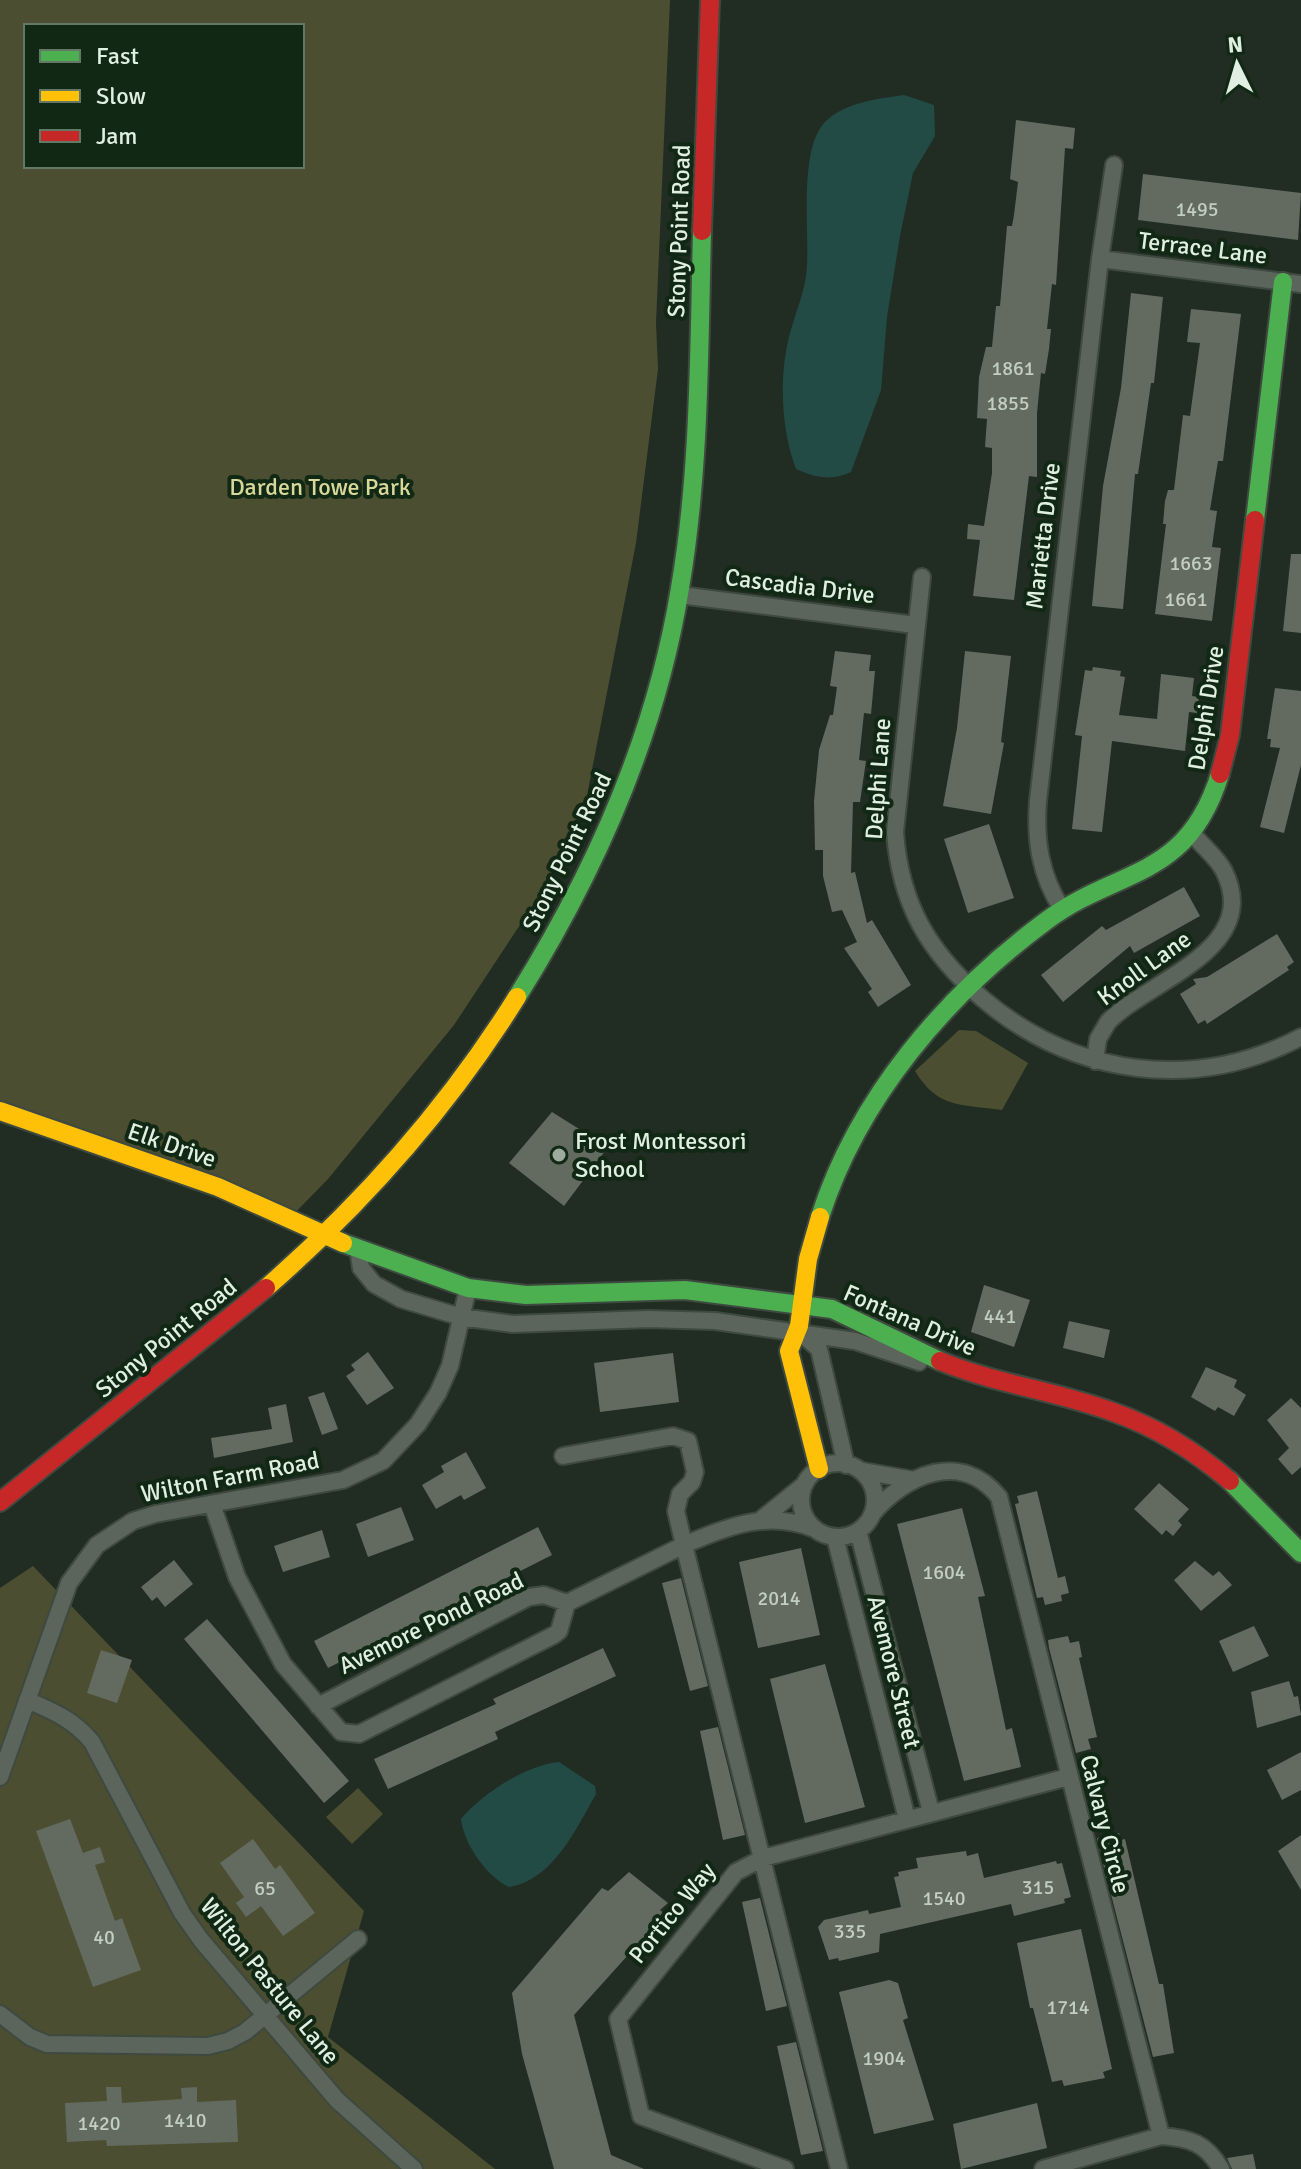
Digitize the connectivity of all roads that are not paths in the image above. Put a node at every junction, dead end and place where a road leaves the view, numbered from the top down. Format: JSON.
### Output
{"nodes":[{"id":1,"x":710,"y":0,"type":"edge"},
{"id":2,"x":1114,"y":165,"type":"dead end"},
{"id":3,"x":1100,"y":259,"type":"junction"},
{"id":4,"x":1292,"y":283,"type":"edge"},
{"id":5,"x":922,"y":577,"type":"dead end"},
{"id":6,"x":680,"y":595,"type":"junction"},
{"id":7,"x":915,"y":625,"type":"junction"},
{"id":8,"x":1192,"y":833,"type":"junction"},
{"id":9,"x":1062,"y":909,"type":"junction"},
{"id":10,"x":971,"y":989,"type":"junction"},
{"id":11,"x":1301,"y":1037,"type":"edge"},
{"id":12,"x":1095,"y":1061,"type":"junction"},
{"id":13,"x":0,"y":1111,"type":"edge"},
{"id":14,"x":323,"y":1236,"type":"junction"},
{"id":15,"x":358,"y":1248,"type":"junction"},
{"id":16,"x":468,"y":1288,"type":"junction"},
{"id":17,"x":803,"y":1304,"type":"junction"},
{"id":18,"x":461,"y":1317,"type":"junction"},
{"id":19,"x":800,"y":1333,"type":"junction"},
{"id":20,"x":982,"y":1378,"type":"junction"},
{"id":21,"x":563,"y":1456,"type":"dead end"},
{"id":22,"x":852,"y":1467,"type":"junction"},
{"id":23,"x":813,"y":1476,"type":"junction"},
{"id":24,"x":915,"y":1480,"type":"junction"},
{"id":25,"x":0,"y":1502,"type":"edge"},
{"id":26,"x":212,"y":1504,"type":"junction"},
{"id":27,"x":872,"y":1514,"type":"junction"},
{"id":28,"x":763,"y":1518,"type":"junction"},
{"id":29,"x":815,"y":1529,"type":"junction"},
{"id":30,"x":858,"y":1531,"type":"junction"},
{"id":31,"x":835,"y":1537,"type":"junction"},
{"id":32,"x":684,"y":1545,"type":"junction"},
{"id":33,"x":1301,"y":1553,"type":"edge"},
{"id":34,"x":567,"y":1603,"type":"junction"},
{"id":35,"x":27,"y":1700,"type":"junction"},
{"id":36,"x":318,"y":1706,"type":"junction"},
{"id":37,"x":0,"y":1777,"type":"edge"},
{"id":38,"x":1068,"y":1777,"type":"junction"},
{"id":39,"x":931,"y":1812,"type":"junction"},
{"id":40,"x":907,"y":1819,"type":"junction"},
{"id":41,"x":763,"y":1858,"type":"junction"},
{"id":42,"x":358,"y":1939,"type":"dead end"},
{"id":43,"x":0,"y":2014,"type":"edge"},
{"id":44,"x":264,"y":2016,"type":"junction"},
{"id":45,"x":1161,"y":2136,"type":"junction"},
{"id":46,"x":1077,"y":2165,"type":"edge"},
{"id":47,"x":414,"y":2169,"type":"edge"},
{"id":48,"x":785,"y":2169,"type":"edge"},
{"id":49,"x":839,"y":2169,"type":"edge"},
{"id":50,"x":1043,"y":2169,"type":"edge"},
{"id":51,"x":1221,"y":2169,"type":"edge"}],
"edges":[{"from":1,"to":6,"type":"street","name":"Stony Point Road"},
{"from":2,"to":3,"type":"street","name":"Marietta Drive"},
{"from":3,"to":4,"type":"street","name":"Terrace Lane"},
{"from":3,"to":9,"type":"street","name":"Marietta Drive"},
{"from":4,"to":8,"type":"street","name":"Delphi Drive"},
{"from":5,"to":7,"type":"street","name":"Delphi Lane"},
{"from":6,"to":7,"type":"street","name":"Cascadia Drive"},
{"from":6,"to":14,"type":"street","name":"Stony Point Road"},
{"from":7,"to":10,"type":"street","name":"Delphi Lane"},
{"from":8,"to":9,"type":"street","name":"Delphi Drive"},
{"from":8,"to":12,"type":"street","name":"Knoll Lane"},
{"from":9,"to":10,"type":"street","name":"Delphi Drive"},
{"from":10,"to":12,"type":"street","name":"Delphi Lane"},
{"from":10,"to":17,"type":"street","name":"Delphi Drive"},
{"from":11,"to":12,"type":"street","name":"Delphi Lane"},
{"from":13,"to":14,"type":"street","name":"Elk Drive"},
{"from":14,"to":15,"type":"street","name":"Elk Drive"},
{"from":14,"to":25,"type":"street","name":"Stony Point Road"},
{"from":15,"to":16,"type":"street","name":"Fontana Drive"},
{"from":15,"to":18,"type":"street"},
{"from":16,"to":17,"type":"street","name":"Fontana Drive"},
{"from":16,"to":18,"type":"street","name":"Wilton Farm Road"},
{"from":17,"to":19,"type":"street"},
{"from":17,"to":20,"type":"street","name":"Fontana Drive"},
{"from":18,"to":19,"type":"street"},
{"from":18,"to":26,"type":"street","name":"Wilton Farm Road"},
{"from":19,"to":20,"type":"street"},
{"from":19,"to":22,"type":"street"},
{"from":19,"to":23,"type":"street"},
{"from":20,"to":33,"type":"street","name":"Fontana Drive"},
{"from":21,"to":32,"type":"street"},
{"from":22,"to":23,"type":"street"},
{"from":22,"to":24,"type":"street","name":"Calvary Circle"},
{"from":22,"to":27,"type":"street"},
{"from":23,"to":28,"type":"street"},
{"from":23,"to":29,"type":"street"},
{"from":24,"to":27,"type":"street","name":"Calvary Circle"},
{"from":24,"to":38,"type":"street","name":"Calvary Circle"},
{"from":26,"to":35,"type":"street","name":"Wilton Farm Road"},
{"from":26,"to":36,"type":"street"},
{"from":27,"to":30,"type":"street"},
{"from":28,"to":29,"type":"street"},
{"from":28,"to":32,"type":"street"},
{"from":29,"to":31,"type":"street"},
{"from":30,"to":31,"type":"street"},
{"from":30,"to":39,"type":"street","name":"Avemore Street"},
{"from":31,"to":40,"type":"street","name":"Avemore Street"},
{"from":32,"to":34,"type":"street"},
{"from":32,"to":41,"type":"street"},
{"from":34,"to":36,"type":"street","name":"Avemore Pond Road"},
{"from":34,"to":36,"type":"street"},
{"from":35,"to":37,"type":"street","name":"Wilton Farm Road"},
{"from":35,"to":44,"type":"street","name":"Wilton Pasture Lane"},
{"from":38,"to":39,"type":"street","name":"Portico Way"},
{"from":38,"to":45,"type":"street","name":"Calvary Circle"},
{"from":39,"to":40,"type":"street","name":"Portico Way"},
{"from":40,"to":41,"type":"street","name":"Portico Way"},
{"from":41,"to":48,"type":"street","name":"Portico Way"},
{"from":41,"to":49,"type":"street"},
{"from":42,"to":44,"type":"street"},
{"from":43,"to":44,"type":"street"},
{"from":44,"to":47,"type":"street","name":"Wilton Pasture Lane"},
{"from":45,"to":46,"type":"street"},
{"from":45,"to":51,"type":"street"},
{"from":46,"to":50,"type":"street"}]}
